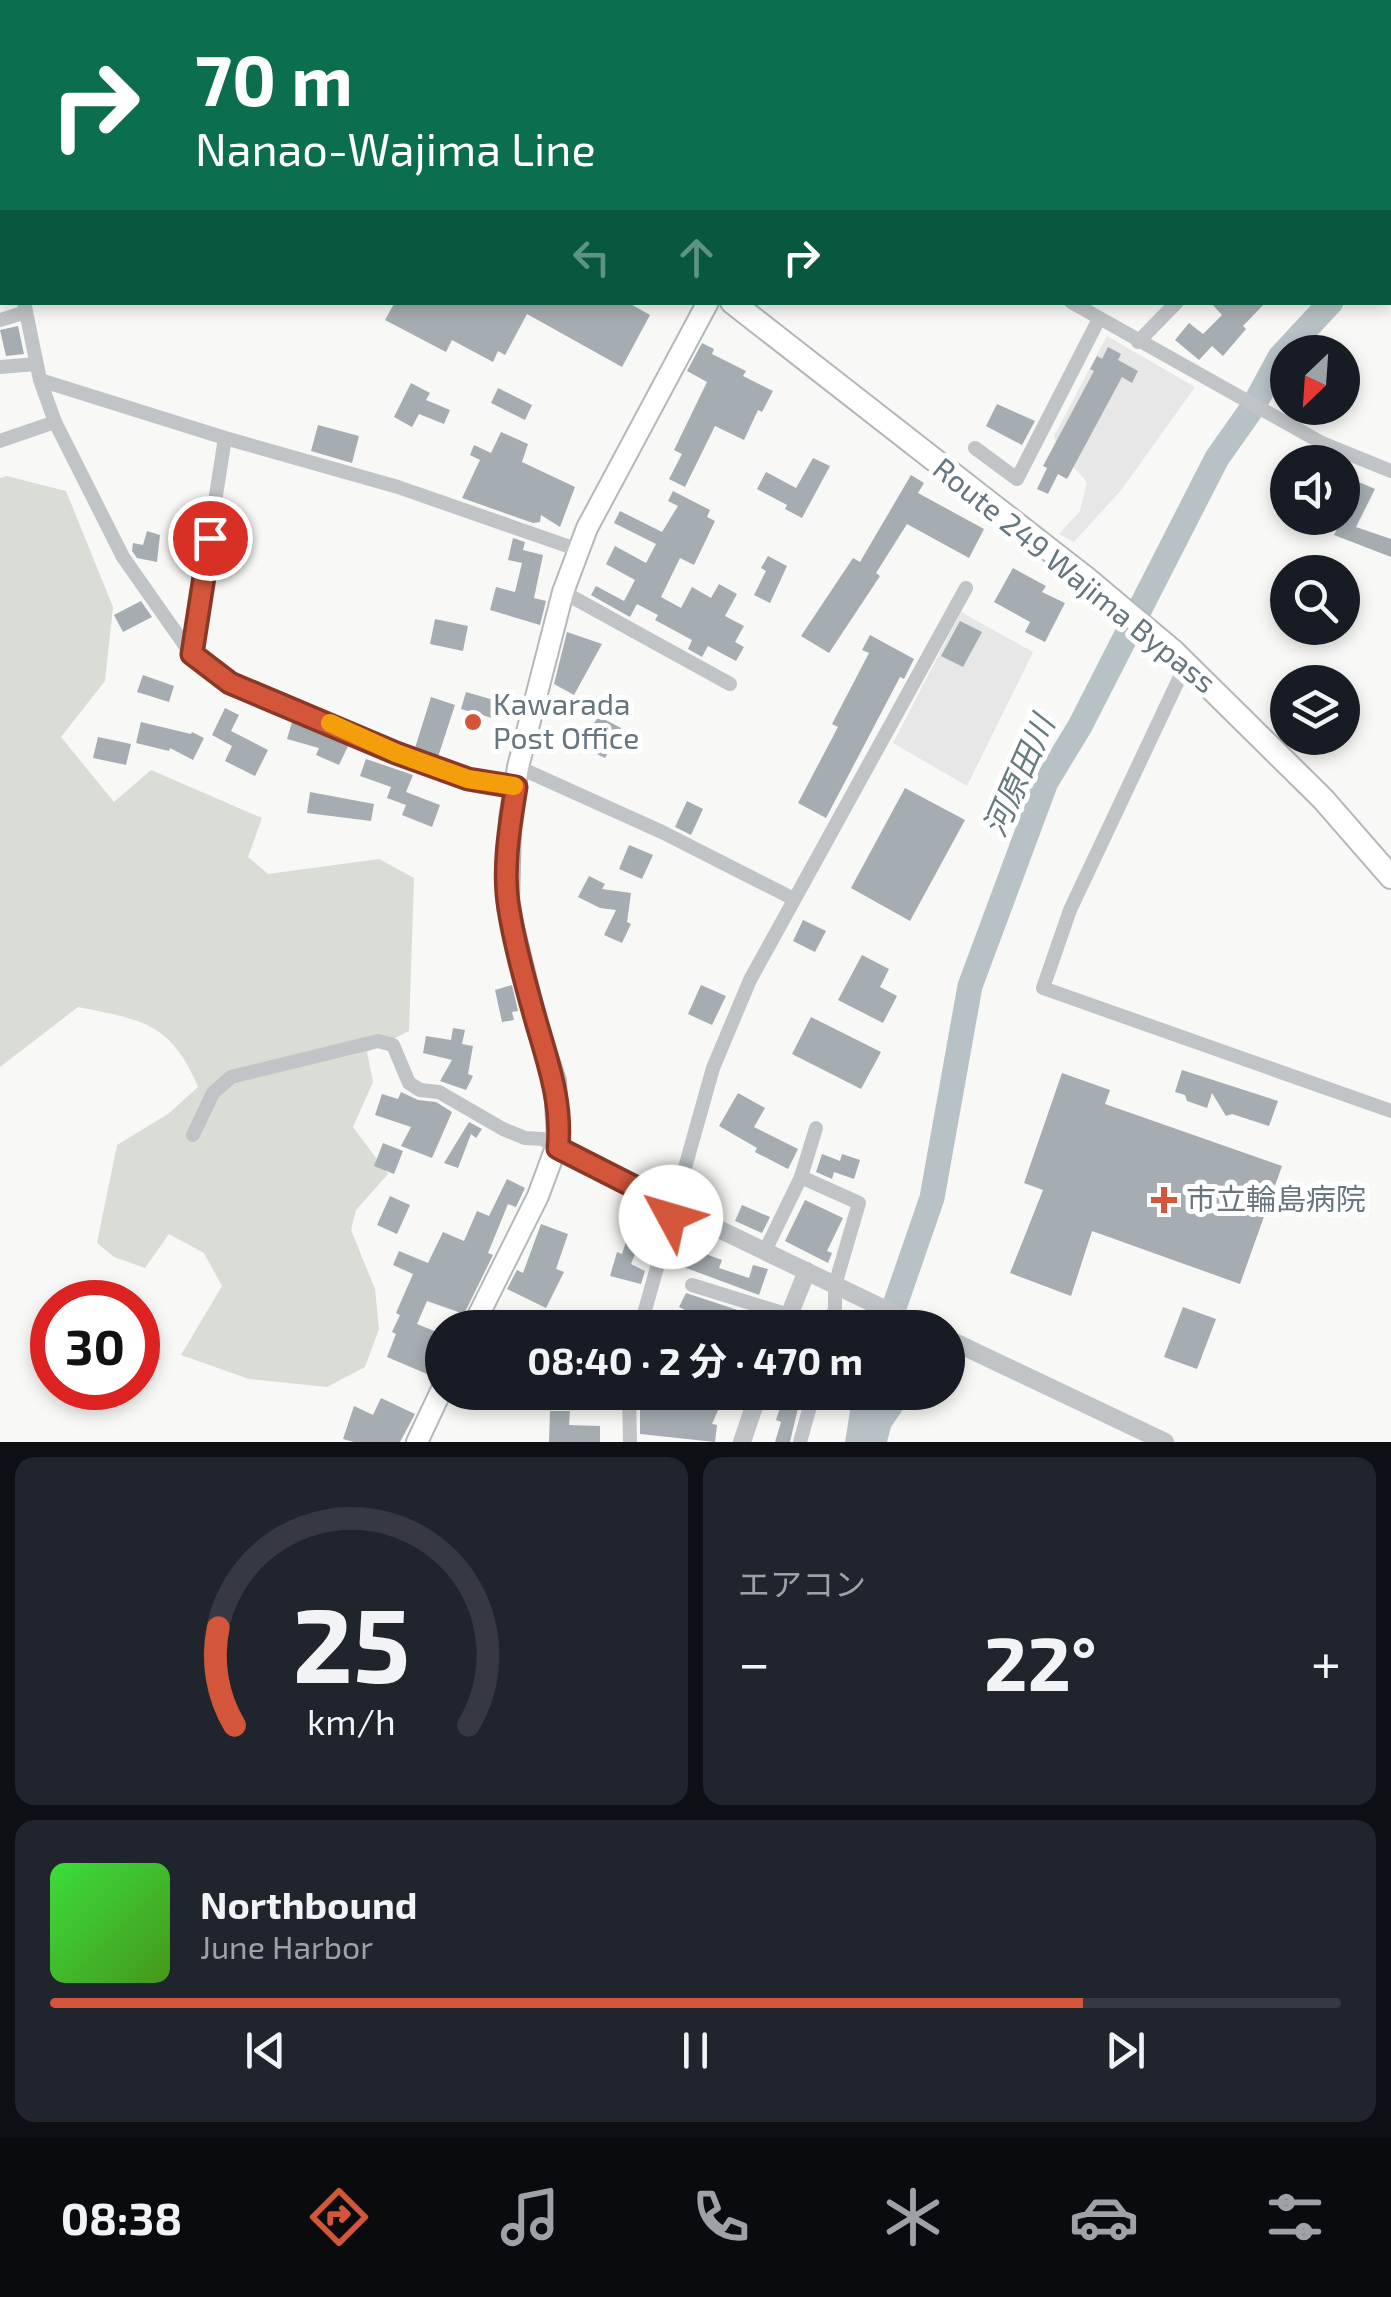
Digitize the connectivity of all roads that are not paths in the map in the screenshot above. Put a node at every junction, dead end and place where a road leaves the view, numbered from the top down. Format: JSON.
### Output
{"nodes":[{"id":1,"x":706,"y":305,"type":"edge"},
{"id":2,"x":736,"y":305,"type":"edge"},
{"id":3,"x":1075,"y":305,"type":"edge"},
{"id":4,"x":1174,"y":305,"type":"edge"},
{"id":5,"x":25,"y":307,"type":"edge"},
{"id":6,"x":1098,"y":319,"type":"junction"},
{"id":7,"x":0,"y":320,"type":"edge"},
{"id":8,"x":1138,"y":342,"type":"junction"},
{"id":9,"x":36,"y":364,"type":"junction"},
{"id":10,"x":0,"y":367,"type":"edge"},
{"id":11,"x":40,"y":380,"type":"junction"},
{"id":12,"x":54,"y":422,"type":"junction"},
{"id":13,"x":225,"y":438,"type":"junction"},
{"id":14,"x":0,"y":441,"type":"edge"},
{"id":15,"x":975,"y":448,"type":"dead end"},
{"id":16,"x":1391,"y":471,"type":"edge"},
{"id":17,"x":579,"y":550,"type":"junction"},
{"id":18,"x":966,"y":588,"type":"dead end"},
{"id":19,"x":563,"y":592,"type":"junction"},
{"id":20,"x":192,"y":654,"type":"junction"},
{"id":21,"x":1180,"y":658,"type":"junction"},
{"id":22,"x":730,"y":684,"type":"dead end"},
{"id":23,"x":516,"y":777,"type":"junction"},
{"id":24,"x":1391,"y":877,"type":"edge"},
{"id":25,"x":792,"y":898,"type":"junction"},
{"id":26,"x":1391,"y":1111,"type":"edge"},
{"id":27,"x":816,"y":1128,"type":"dead end"},
{"id":28,"x":194,"y":1135,"type":"dead end"},
{"id":29,"x":558,"y":1148,"type":"junction"},
{"id":30,"x":801,"y":1177,"type":"junction"},
{"id":31,"x":674,"y":1207,"type":"junction"},
{"id":32,"x":764,"y":1251,"type":"junction"},
{"id":33,"x":806,"y":1272,"type":"junction"},
{"id":34,"x":692,"y":1285,"type":"dead end"},
{"id":35,"x":836,"y":1285,"type":"junction"},
{"id":36,"x":481,"y":1310,"type":"edge"},
{"id":37,"x":645,"y":1310,"type":"edge"},
{"id":38,"x":757,"y":1310,"type":"edge"},
{"id":39,"x":790,"y":1310,"type":"edge"},
{"id":40,"x":834,"y":1310,"type":"edge"},
{"id":41,"x":886,"y":1310,"type":"edge"},
{"id":42,"x":965,"y":1347,"type":"edge"},
{"id":43,"x":432,"y":1410,"type":"edge"},
{"id":44,"x":629,"y":1410,"type":"edge"},
{"id":45,"x":753,"y":1410,"type":"edge"},
{"id":46,"x":809,"y":1410,"type":"edge"},
{"id":47,"x":417,"y":1442,"type":"edge"},
{"id":48,"x":630,"y":1442,"type":"edge"},
{"id":49,"x":742,"y":1442,"type":"edge"},
{"id":50,"x":800,"y":1442,"type":"edge"},
{"id":51,"x":1165,"y":1442,"type":"edge"}],
"edges":[{"from":1,"to":17,"type":"main road"},
{"from":2,"to":21,"type":"highway","name":"Route 249 Wajima Bypass"},
{"from":3,"to":6,"type":"street"},
{"from":4,"to":8,"type":"street"},
{"from":5,"to":7,"type":"street"},
{"from":5,"to":9,"type":"street"},
{"from":6,"to":8,"type":"street"},
{"from":6,"to":15,"type":"street"},
{"from":8,"to":16,"type":"street"},
{"from":9,"to":10,"type":"street"},
{"from":9,"to":11,"type":"street"},
{"from":11,"to":12,"type":"street"},
{"from":11,"to":13,"type":"street"},
{"from":12,"to":14,"type":"street"},
{"from":12,"to":20,"type":"street"},
{"from":13,"to":17,"type":"street"},
{"from":13,"to":20,"type":"street"},
{"from":17,"to":19,"type":"main road"},
{"from":18,"to":25,"type":"street"},
{"from":19,"to":22,"type":"street"},
{"from":19,"to":23,"type":"main road"},
{"from":20,"to":23,"type":"street"},
{"from":21,"to":24,"type":"highway","name":"Route 249 Wajima Bypass"},
{"from":21,"to":26,"type":"street"},
{"from":23,"to":25,"type":"street"},
{"from":23,"to":29,"type":"main road"},
{"from":25,"to":31,"type":"street"},
{"from":27,"to":30,"type":"street"},
{"from":28,"to":29,"type":"street"},
{"from":29,"to":31,"type":"street"},
{"from":29,"to":36,"type":"main road"},
{"from":30,"to":32,"type":"street"},
{"from":30,"to":35,"type":"street"},
{"from":31,"to":32,"type":"street"},
{"from":31,"to":37,"type":"street"},
{"from":32,"to":33,"type":"street"},
{"from":33,"to":35,"type":"street"},
{"from":33,"to":39,"type":"street"},
{"from":34,"to":38,"type":"street"},
{"from":35,"to":40,"type":"street"},
{"from":35,"to":41,"type":"street"},
{"from":42,"to":51,"type":"street"},
{"from":43,"to":47,"type":"main road"},
{"from":44,"to":48,"type":"street"},
{"from":45,"to":49,"type":"street"},
{"from":46,"to":50,"type":"street"}]}
